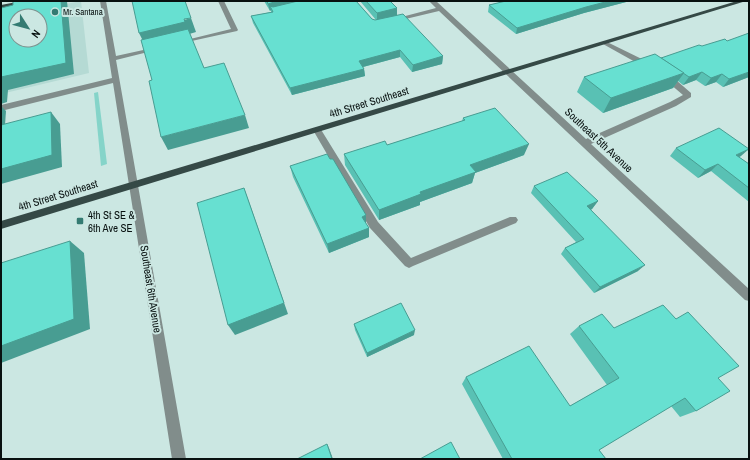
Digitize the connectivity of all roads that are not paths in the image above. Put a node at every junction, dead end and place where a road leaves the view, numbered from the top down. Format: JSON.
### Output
{"nodes":[{"id":1,"x":32,"y":1,"type":"edge"},
{"id":2,"x":103,"y":1,"type":"edge"},
{"id":3,"x":221,"y":1,"type":"edge"},
{"id":4,"x":432,"y":1,"type":"edge"},
{"id":5,"x":743,"y":1,"type":"edge"},
{"id":6,"x":1,"y":7,"type":"edge"},
{"id":7,"x":440,"y":9,"type":"junction"},
{"id":8,"x":389,"y":21,"type":"edge"},
{"id":9,"x":605,"y":43,"type":"junction"},
{"id":10,"x":175,"y":44,"type":"edge"},
{"id":11,"x":167,"y":46,"type":"edge"},
{"id":12,"x":112,"y":59,"type":"junction"},
{"id":13,"x":509,"y":72,"type":"junction"},
{"id":14,"x":115,"y":80,"type":"junction"},
{"id":15,"x":1,"y":108,"type":"edge"},
{"id":16,"x":317,"y":130,"type":"junction"},
{"id":17,"x":584,"y":143,"type":"junction"},
{"id":18,"x":134,"y":185,"type":"junction"},
{"id":19,"x":513,"y":220,"type":"dead end"},
{"id":20,"x":1,"y":225,"type":"edge"},
{"id":21,"x":749,"y":296,"type":"edge"},
{"id":22,"x":179,"y":459,"type":"edge"}],
"edges":[{"from":1,"to":6,"type":"main road"},
{"from":2,"to":12,"type":"street","name":"Southeast 6th Avenue"},
{"from":3,"to":10,"type":"street"},
{"from":4,"to":7,"type":"street","name":"Southeast 5th Avenue"},
{"from":5,"to":9,"type":"main road","name":"4th Street Southeast"},
{"from":7,"to":8,"type":"street"},
{"from":7,"to":13,"type":"street","name":"Southeast 5th Avenue"},
{"from":9,"to":13,"type":"main road","name":"4th Street Southeast"},
{"from":9,"to":17,"type":"street"},
{"from":11,"to":12,"type":"street"},
{"from":12,"to":14,"type":"street","name":"Southeast 6th Avenue"},
{"from":13,"to":16,"type":"main road","name":"4th Street Southeast"},
{"from":13,"to":17,"type":"street","name":"Southeast 5th Avenue"},
{"from":14,"to":15,"type":"street"},
{"from":14,"to":18,"type":"street","name":"Southeast 6th Avenue"},
{"from":16,"to":18,"type":"main road","name":"4th Street Southeast"},
{"from":16,"to":19,"type":"street"},
{"from":17,"to":21,"type":"street","name":"Southeast 5th Avenue"},
{"from":18,"to":20,"type":"main road","name":"4th Street Southeast"},
{"from":18,"to":22,"type":"street","name":"Southeast 6th Avenue"}]}
